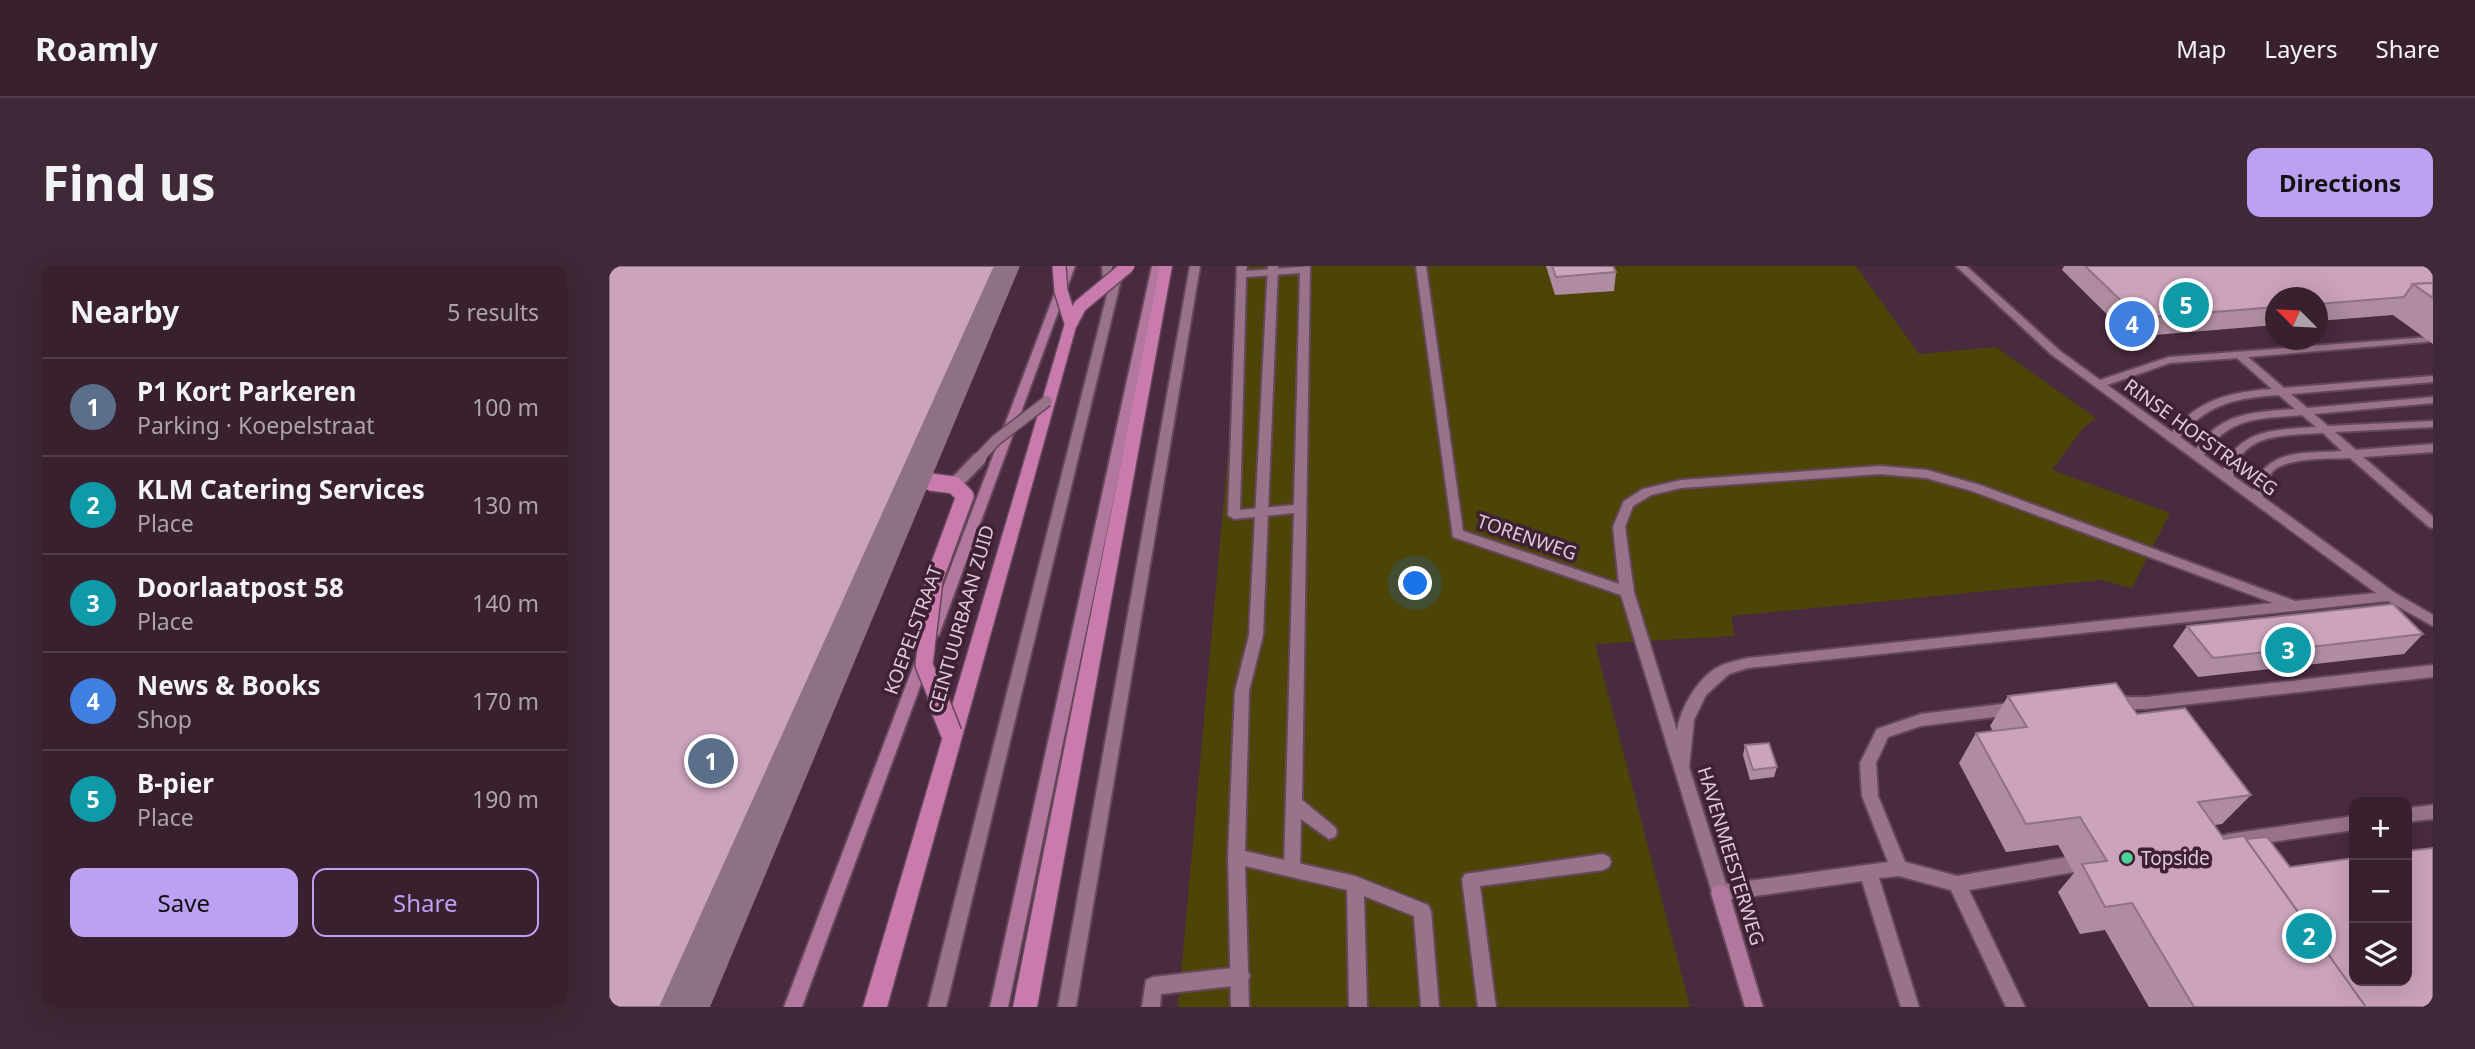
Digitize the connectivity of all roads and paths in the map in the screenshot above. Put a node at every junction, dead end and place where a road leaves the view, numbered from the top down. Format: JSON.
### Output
{"nodes":[{"id":1,"x":1107,"y":266,"type":"edge"},
{"id":2,"x":1119,"y":266,"type":"edge"},
{"id":3,"x":1128,"y":266,"type":"edge"},
{"id":4,"x":1157,"y":266,"type":"edge"},
{"id":5,"x":1166,"y":266,"type":"edge"},
{"id":6,"x":1195,"y":266,"type":"edge"},
{"id":7,"x":1421,"y":266,"type":"edge"},
{"id":8,"x":1961,"y":266,"type":"edge"},
{"id":9,"x":1064,"y":267,"type":"edge"},
{"id":10,"x":1305,"y":268,"type":"edge"},
{"id":11,"x":1273,"y":269,"type":"edge"},
{"id":12,"x":1241,"y":270,"type":"edge"},
{"id":13,"x":1108,"y":281,"type":"junction"},
{"id":14,"x":1071,"y":323,"type":"junction"},
{"id":15,"x":2426,"y":339,"type":"dead end"},
{"id":16,"x":2239,"y":354,"type":"junction"},
{"id":17,"x":2433,"y":379,"type":"edge"},
{"id":18,"x":2099,"y":384,"type":"junction"},
{"id":19,"x":2281,"y":391,"type":"junction"},
{"id":20,"x":2433,"y":400,"type":"edge"},
{"id":21,"x":1047,"y":401,"type":"junction"},
{"id":22,"x":2304,"y":411,"type":"junction"},
{"id":23,"x":2433,"y":424,"type":"edge"},
{"id":24,"x":2327,"y":432,"type":"junction"},
{"id":25,"x":2172,"y":439,"type":"junction"},
{"id":26,"x":2433,"y":448,"type":"edge"},
{"id":27,"x":2353,"y":454,"type":"junction"},
{"id":28,"x":2197,"y":456,"type":"junction"},
{"id":29,"x":2226,"y":477,"type":"junction"},
{"id":30,"x":924,"y":482,"type":"dead end"},
{"id":31,"x":954,"y":485,"type":"junction"},
{"id":32,"x":2256,"y":499,"type":"junction"},
{"id":33,"x":1300,"y":509,"type":"junction"},
{"id":34,"x":1262,"y":512,"type":"junction"},
{"id":35,"x":2433,"y":524,"type":"edge"},
{"id":36,"x":1627,"y":592,"type":"junction"},
{"id":37,"x":2391,"y":596,"type":"junction"},
{"id":38,"x":2296,"y":606,"type":"junction"},
{"id":39,"x":2433,"y":621,"type":"edge"},
{"id":40,"x":2433,"y":671,"type":"edge"},
{"id":41,"x":2096,"y":703,"type":"edge"},
{"id":42,"x":2031,"y":706,"type":"edge"},
{"id":43,"x":951,"y":733,"type":"junction"},
{"id":44,"x":1681,"y":767,"type":"junction"},
{"id":45,"x":1292,"y":802,"type":"junction"},
{"id":46,"x":2433,"y":812,"type":"edge"},
{"id":47,"x":2412,"y":814,"type":"edge"},
{"id":48,"x":2349,"y":824,"type":"edge"},
{"id":49,"x":1329,"y":832,"type":"dead end"},
{"id":50,"x":2211,"y":844,"type":"edge"},
{"id":51,"x":1236,"y":856,"type":"junction"},
{"id":52,"x":2107,"y":859,"type":"edge"},
{"id":53,"x":1603,"y":862,"type":"dead end"},
{"id":54,"x":1292,"y":868,"type":"junction"},
{"id":55,"x":1899,"y":868,"type":"junction"},
{"id":56,"x":1868,"y":872,"type":"junction"},
{"id":57,"x":1355,"y":884,"type":"junction"},
{"id":58,"x":1957,"y":884,"type":"junction"},
{"id":59,"x":1720,"y":893,"type":"junction"},
{"id":60,"x":1241,"y":976,"type":"junction"},
{"id":61,"x":793,"y":1007,"type":"edge"},
{"id":62,"x":875,"y":1007,"type":"edge"},
{"id":63,"x":937,"y":1007,"type":"edge"},
{"id":64,"x":999,"y":1007,"type":"edge"},
{"id":65,"x":1025,"y":1007,"type":"edge"},
{"id":66,"x":1067,"y":1007,"type":"edge"},
{"id":67,"x":1151,"y":1007,"type":"edge"},
{"id":68,"x":1240,"y":1007,"type":"edge"},
{"id":69,"x":1359,"y":1007,"type":"edge"},
{"id":70,"x":1430,"y":1007,"type":"edge"},
{"id":71,"x":1487,"y":1007,"type":"edge"},
{"id":72,"x":1754,"y":1007,"type":"edge"},
{"id":73,"x":1910,"y":1007,"type":"edge"},
{"id":74,"x":2016,"y":1007,"type":"edge"}],
"edges":[{"from":1,"to":13,"type":"street"},
{"from":2,"to":63,"type":"street"},
{"from":3,"to":13,"type":"main road","name":"CEINTUURBAAN ZUID","bridge":true},
{"from":4,"to":64,"type":"street"},
{"from":5,"to":65,"type":"main road"},
{"from":6,"to":66,"type":"street"},
{"from":7,"to":36,"type":"street","name":"TORENWEG"},
{"from":8,"to":18,"type":"street","name":"RINSE HOFSTRAWEG"},
{"from":9,"to":14,"type":"main road","bridge":true},
{"from":9,"to":61,"type":"street","name":"KOEPELSTRAAT"},
{"from":10,"to":11,"type":"street"},
{"from":10,"to":33,"type":"street"},
{"from":11,"to":12,"type":"street"},
{"from":11,"to":34,"type":"street"},
{"from":12,"to":34,"type":"street"},
{"from":13,"to":14,"type":"main road","name":"CEINTUURBAAN ZUID","bridge":true},
{"from":14,"to":21,"type":"main road","name":"CEINTUURBAAN ZUID"},
{"from":15,"to":16,"type":"street"},
{"from":16,"to":18,"type":"street"},
{"from":16,"to":19,"type":"street"},
{"from":17,"to":19,"type":"street"},
{"from":18,"to":25,"type":"street","name":"RINSE HOFSTRAWEG"},
{"from":19,"to":22,"type":"street"},
{"from":19,"to":25,"type":"street"},
{"from":20,"to":22,"type":"street"},
{"from":21,"to":31,"type":"street","bridge":true},
{"from":21,"to":43,"type":"main road","name":"CEINTUURBAAN ZUID"},
{"from":22,"to":24,"type":"street"},
{"from":22,"to":28,"type":"street"},
{"from":23,"to":24,"type":"street"},
{"from":24,"to":27,"type":"street"},
{"from":24,"to":29,"type":"street"},
{"from":25,"to":28,"type":"street","name":"RINSE HOFSTRAWEG"},
{"from":26,"to":27,"type":"street"},
{"from":27,"to":32,"type":"street"},
{"from":27,"to":35,"type":"street"},
{"from":28,"to":29,"type":"street","name":"RINSE HOFSTRAWEG"},
{"from":29,"to":32,"type":"street","name":"RINSE HOFSTRAWEG"},
{"from":30,"to":31,"type":"main road","bridge":true},
{"from":31,"to":43,"type":"main road","bridge":true},
{"from":32,"to":37,"type":"street","name":"RINSE HOFSTRAWEG"},
{"from":33,"to":34,"type":"street"},
{"from":33,"to":45,"type":"street"},
{"from":34,"to":51,"type":"street"},
{"from":36,"to":38,"type":"street"},
{"from":36,"to":44,"type":"street"},
{"from":37,"to":38,"type":"street","name":"HAVENMEESTERWEG"},
{"from":37,"to":39,"type":"street","name":"RINSE HOFSTRAWEG"},
{"from":38,"to":44,"type":"street","name":"HAVENMEESTERWEG"},
{"from":40,"to":41,"type":"street"},
{"from":42,"to":55,"type":"street"},
{"from":43,"to":62,"type":"main road","name":"CEINTUURBAAN ZUID"},
{"from":44,"to":59,"type":"street","name":"HAVENMEESTERWEG"},
{"from":45,"to":49,"type":"street"},
{"from":45,"to":54,"type":"street"},
{"from":46,"to":47,"type":"street"},
{"from":48,"to":50,"type":"street"},
{"from":51,"to":54,"type":"street"},
{"from":51,"to":60,"type":"street"},
{"from":52,"to":58,"type":"street"},
{"from":53,"to":71,"type":"street"},
{"from":54,"to":57,"type":"street"},
{"from":55,"to":56,"type":"street"},
{"from":55,"to":58,"type":"street"},
{"from":56,"to":59,"type":"street"},
{"from":56,"to":73,"type":"street"},
{"from":57,"to":69,"type":"street"},
{"from":57,"to":70,"type":"street"},
{"from":58,"to":74,"type":"street"},
{"from":59,"to":72,"type":"street","name":"HAVENMEESTERWEG"},
{"from":60,"to":67,"type":"street"},
{"from":60,"to":68,"type":"street"}]}
